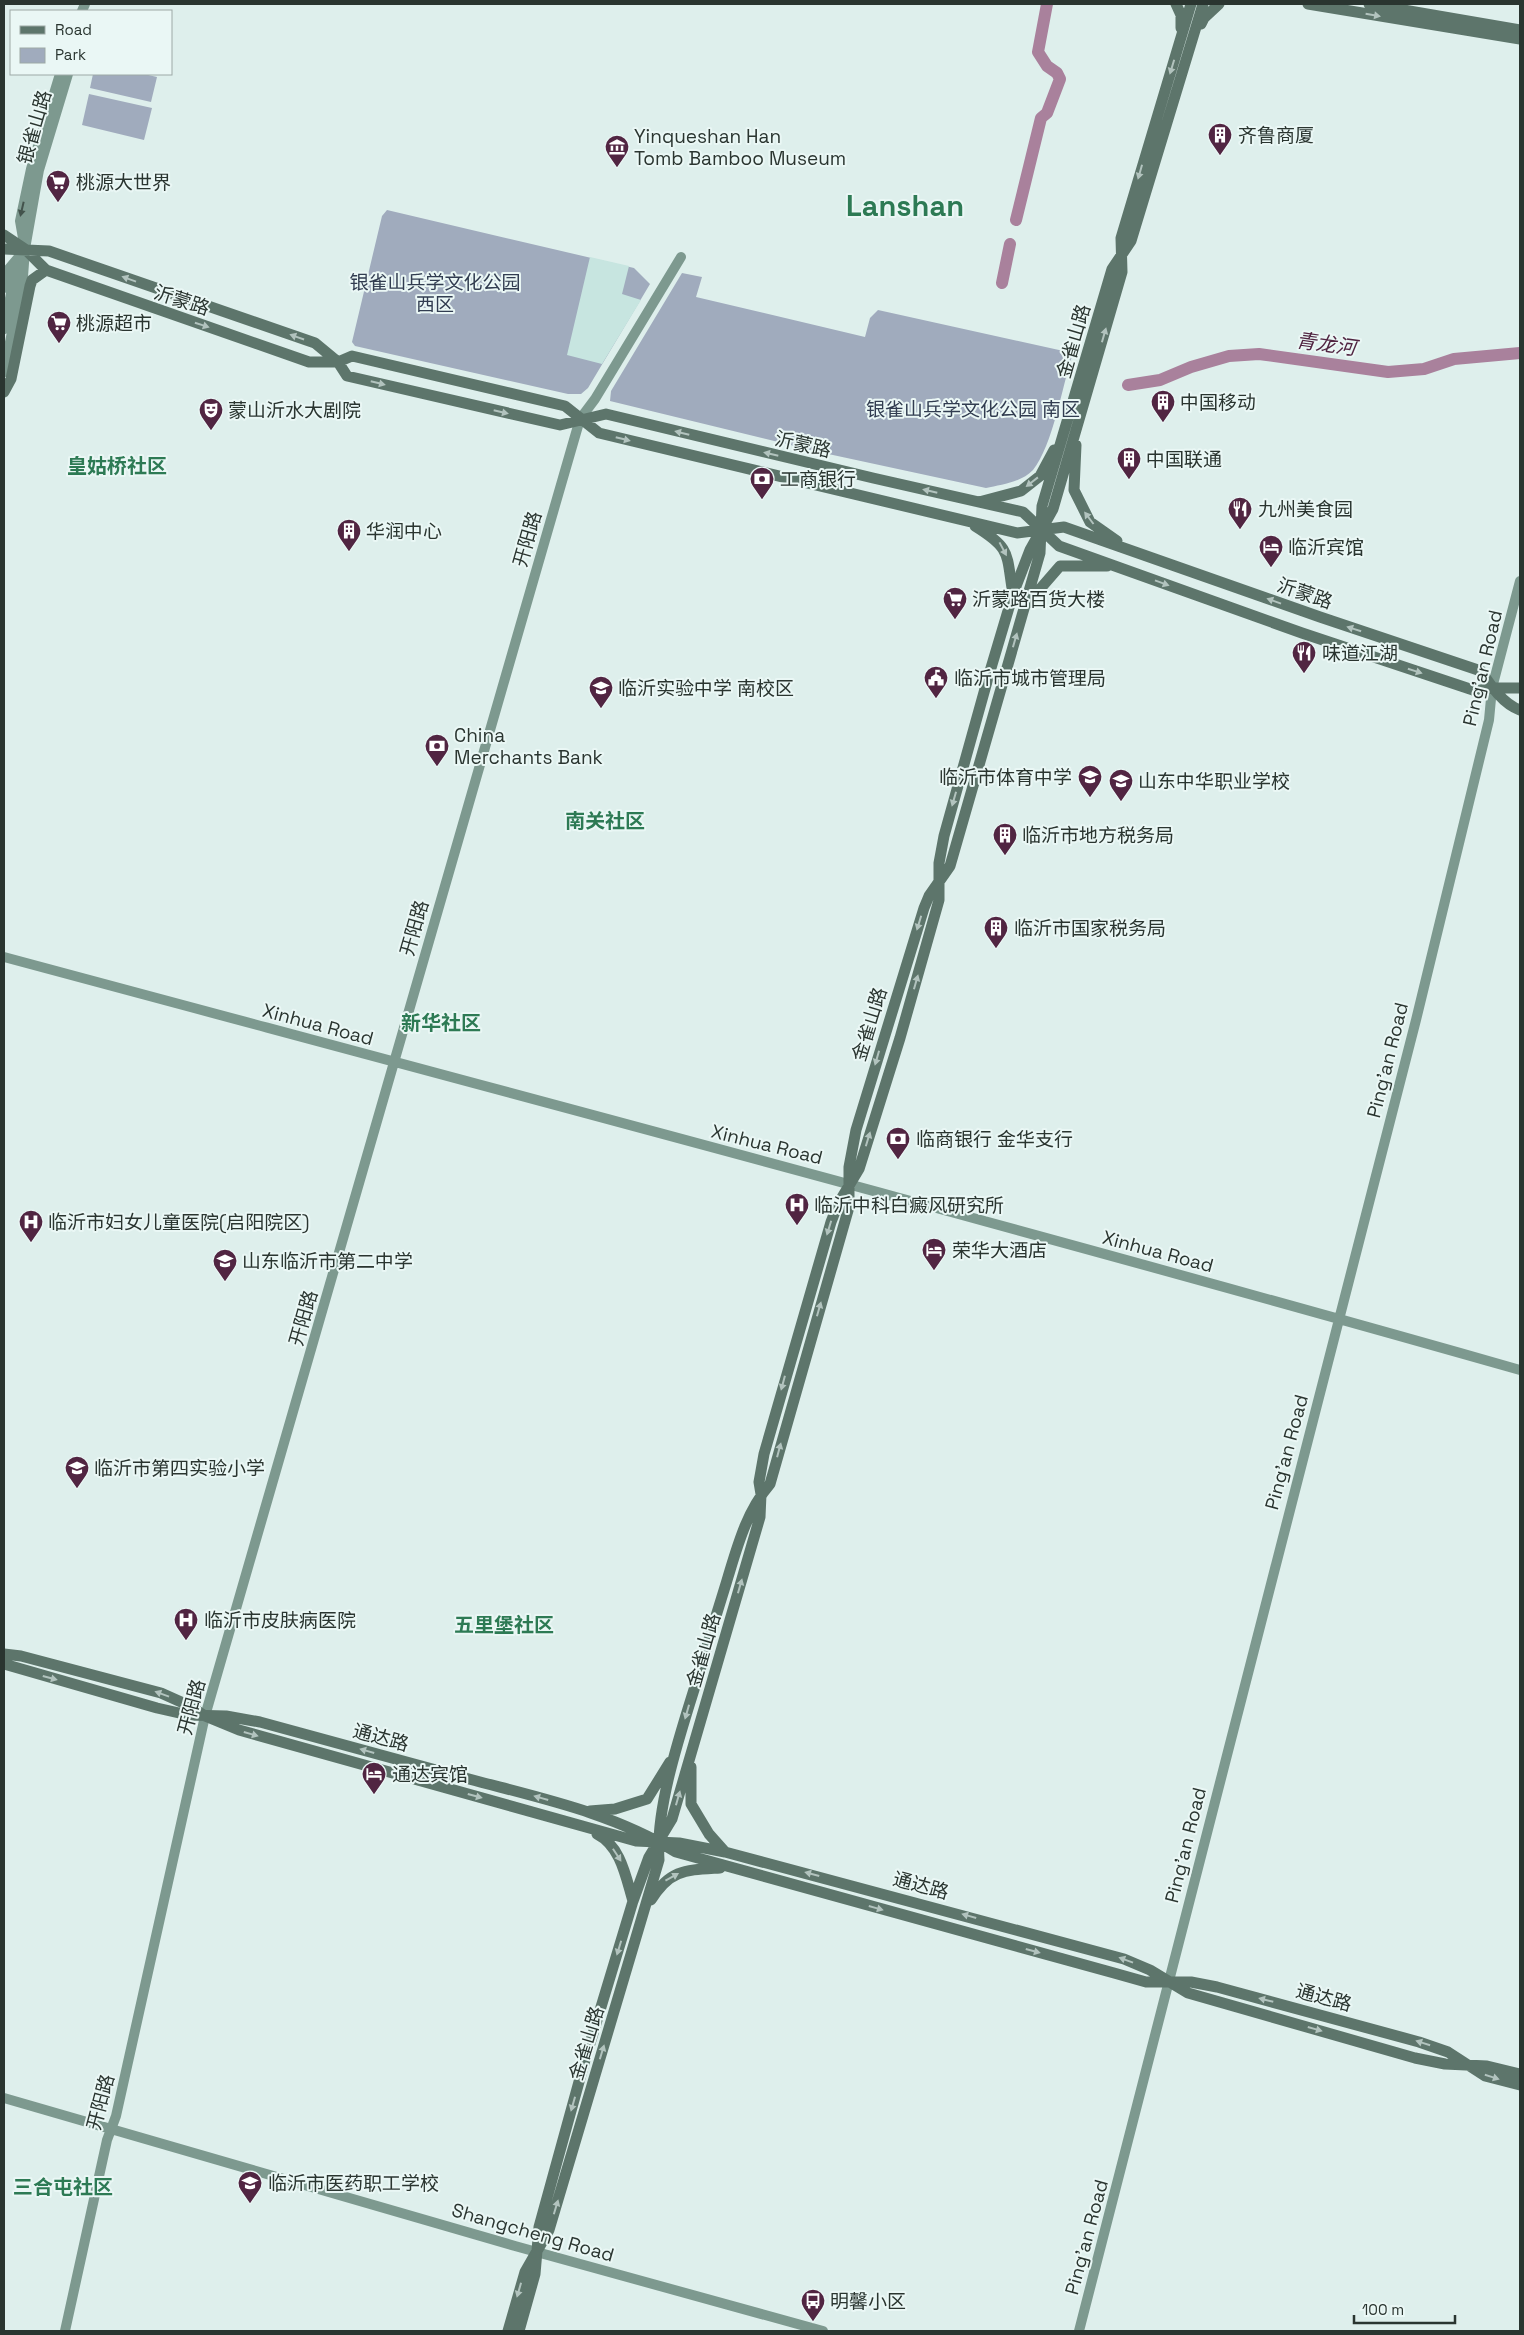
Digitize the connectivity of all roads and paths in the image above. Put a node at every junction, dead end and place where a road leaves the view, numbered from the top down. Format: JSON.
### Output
{"nodes":[{"id":1,"x":1176,"y":4,"type":"edge"},
{"id":2,"x":1191,"y":4,"type":"edge"},
{"id":3,"x":1203,"y":4,"type":"edge"},
{"id":4,"x":1219,"y":4,"type":"edge"},
{"id":5,"x":1308,"y":4,"type":"edge"},
{"id":6,"x":1369,"y":4,"type":"edge"},
{"id":7,"x":1520,"y":30,"type":"edge"},
{"id":8,"x":1520,"y":39,"type":"edge"},
{"id":9,"x":1181,"y":40,"type":"junction"},
{"id":10,"x":1188,"y":53,"type":"junction"},
{"id":11,"x":60,"y":75,"type":"edge"},
{"id":12,"x":68,"y":75,"type":"edge"},
{"id":13,"x":4,"y":235,"type":"edge"},
{"id":14,"x":4,"y":249,"type":"edge"},
{"id":15,"x":25,"y":249,"type":"junction"},
{"id":16,"x":1123,"y":253,"type":"junction"},
{"id":17,"x":681,"y":257,"type":"dead end"},
{"id":18,"x":46,"y":270,"type":"junction"},
{"id":19,"x":4,"y":288,"type":"edge"},
{"id":20,"x":4,"y":329,"type":"edge"},
{"id":21,"x":338,"y":362,"type":"junction"},
{"id":22,"x":4,"y":372,"type":"edge"},
{"id":23,"x":4,"y":392,"type":"edge"},
{"id":24,"x":580,"y":419,"type":"junction"},
{"id":25,"x":1072,"y":426,"type":"junction"},
{"id":26,"x":977,"y":502,"type":"junction"},
{"id":27,"x":968,"y":520,"type":"junction"},
{"id":28,"x":1041,"y":529,"type":"junction"},
{"id":29,"x":1127,"y":548,"type":"junction"},
{"id":30,"x":1116,"y":566,"type":"junction"},
{"id":31,"x":1520,"y":581,"type":"edge"},
{"id":32,"x":1013,"y":594,"type":"junction"},
{"id":33,"x":1025,"y":607,"type":"junction"},
{"id":34,"x":1492,"y":688,"type":"junction"},
{"id":35,"x":1520,"y":688,"type":"edge"},
{"id":36,"x":1520,"y":710,"type":"edge"},
{"id":37,"x":940,"y":880,"type":"junction"},
{"id":38,"x":4,"y":957,"type":"edge"},
{"id":39,"x":393,"y":1063,"type":"junction"},
{"id":40,"x":850,"y":1184,"type":"junction"},
{"id":41,"x":1339,"y":1318,"type":"junction"},
{"id":42,"x":1520,"y":1370,"type":"edge"},
{"id":43,"x":761,"y":1494,"type":"junction"},
{"id":44,"x":4,"y":1654,"type":"edge"},
{"id":45,"x":4,"y":1664,"type":"edge"},
{"id":46,"x":205,"y":1716,"type":"junction"},
{"id":47,"x":691,"y":1754,"type":"junction"},
{"id":48,"x":675,"y":1755,"type":"junction"},
{"id":49,"x":588,"y":1812,"type":"junction"},
{"id":50,"x":580,"y":1825,"type":"junction"},
{"id":51,"x":658,"y":1841,"type":"junction"},
{"id":52,"x":725,"y":1852,"type":"junction"},
{"id":53,"x":728,"y":1867,"type":"junction"},
{"id":54,"x":633,"y":1902,"type":"junction"},
{"id":55,"x":643,"y":1915,"type":"junction"},
{"id":56,"x":1168,"y":1983,"type":"junction"},
{"id":57,"x":1466,"y":2064,"type":"junction"},
{"id":58,"x":1520,"y":2074,"type":"edge"},
{"id":59,"x":1520,"y":2085,"type":"edge"},
{"id":60,"x":4,"y":2098,"type":"edge"},
{"id":61,"x":113,"y":2128,"type":"junction"},
{"id":62,"x":536,"y":2252,"type":"junction"},
{"id":63,"x":65,"y":2331,"type":"edge"},
{"id":64,"x":508,"y":2331,"type":"edge"},
{"id":65,"x":519,"y":2331,"type":"edge"},
{"id":66,"x":823,"y":2331,"type":"edge"},
{"id":67,"x":1079,"y":2331,"type":"edge"}],
"edges":[{"from":1,"to":9,"type":"main road"},
{"from":2,"to":9,"type":"main road","name":"金雀山路"},
{"from":3,"to":10,"type":"main road","name":"金雀山路"},
{"from":4,"to":10,"type":"main road"},
{"from":5,"to":8,"type":"main road","one_way":true},
{"from":6,"to":7,"type":"main road"},
{"from":9,"to":16,"type":"main road","name":"金雀山路","one_way":true},
{"from":10,"to":16,"type":"main road","name":"金雀山路"},
{"from":11,"to":15,"type":"main road","name":"银雀山路","one_way":true},
{"from":12,"to":15,"type":"main road","name":"银雀山路"},
{"from":13,"to":15,"type":"main road","name":"沂蒙路"},
{"from":14,"to":15,"type":"main road","name":"沂蒙路"},
{"from":15,"to":18,"type":"main road","name":"沂蒙路"},
{"from":15,"to":19,"type":"main road"},
{"from":15,"to":20,"type":"main road","name":"银雀山路"},
{"from":21,"to":15,"type":"main road","name":"沂蒙路","one_way":true},
{"from":15,"to":22,"type":"main road","name":"银雀山路"},
{"from":16,"to":25,"type":"main road","name":"金雀山路"},
{"from":17,"to":24,"type":"main road","name":"开阳路"},
{"from":18,"to":21,"type":"main road","name":"沂蒙路","one_way":true},
{"from":18,"to":23,"type":"main road"},
{"from":21,"to":24,"type":"main road","name":"沂蒙路"},
{"from":21,"to":24,"type":"main road","name":"沂蒙路","one_way":true},
{"from":26,"to":24,"type":"main road","name":"沂蒙路","one_way":true},
{"from":24,"to":27,"type":"main road","name":"沂蒙路","one_way":true},
{"from":24,"to":39,"type":"main road","name":"开阳路"},
{"from":25,"to":26,"type":"main road","one_way":true},
{"from":25,"to":28,"type":"main road","name":"金雀山路"},
{"from":29,"to":25,"type":"main road","one_way":true},
{"from":26,"to":28,"type":"main road","name":"沂蒙路"},
{"from":27,"to":28,"type":"main road","name":"沂蒙路"},
{"from":27,"to":32,"type":"main road","one_way":true},
{"from":28,"to":29,"type":"main road","name":"沂蒙路"},
{"from":28,"to":30,"type":"main road","name":"沂蒙路"},
{"from":28,"to":32,"type":"main road","name":"金雀山路"},
{"from":28,"to":33,"type":"main road","name":"金雀山路"},
{"from":34,"to":29,"type":"main road","name":"沂蒙路","one_way":true},
{"from":30,"to":33,"type":"main road"},
{"from":30,"to":34,"type":"main road","name":"沂蒙路","one_way":true},
{"from":31,"to":34,"type":"main road","name":"Ping'an Road"},
{"from":32,"to":37,"type":"main road","name":"金雀山路","one_way":true},
{"from":37,"to":33,"type":"main road","name":"金雀山路","one_way":true},
{"from":34,"to":35,"type":"main road","name":"沂蒙路"},
{"from":34,"to":36,"type":"main road","name":"沂蒙路"},
{"from":34,"to":41,"type":"main road","name":"Ping'an Road"},
{"from":40,"to":37,"type":"main road","name":"金雀山路","one_way":true},
{"from":37,"to":40,"type":"main road","name":"金雀山路","one_way":true},
{"from":38,"to":39,"type":"main road","name":"Xinhua Road"},
{"from":39,"to":40,"type":"main road","name":"Xinhua Road"},
{"from":39,"to":46,"type":"main road","name":"开阳路"},
{"from":40,"to":41,"type":"main road","name":"Xinhua Road"},
{"from":40,"to":43,"type":"main road","name":"金雀山路"},
{"from":41,"to":42,"type":"main road","name":"Xinhua Road"},
{"from":41,"to":56,"type":"main road","name":"Ping'an Road"},
{"from":47,"to":43,"type":"main road","name":"金雀山路","one_way":true},
{"from":43,"to":48,"type":"main road","name":"金雀山路","one_way":true},
{"from":46,"to":44,"type":"main road","name":"通达路","one_way":true},
{"from":45,"to":46,"type":"main road","name":"通达路","one_way":true},
{"from":49,"to":46,"type":"main road","name":"通达路","one_way":true},
{"from":46,"to":50,"type":"main road","name":"通达路","one_way":true},
{"from":46,"to":61,"type":"main road","name":"开阳路"},
{"from":51,"to":47,"type":"main road","name":"金雀山路","one_way":true},
{"from":47,"to":52,"type":"main road"},
{"from":48,"to":49,"type":"main road"},
{"from":48,"to":51,"type":"main road","name":"金雀山路"},
{"from":49,"to":51,"type":"main road","name":"通达路"},
{"from":50,"to":51,"type":"main road","name":"通达路"},
{"from":50,"to":54,"type":"main road","one_way":true},
{"from":51,"to":52,"type":"main road","name":"通达路"},
{"from":51,"to":53,"type":"main road","name":"通达路"},
{"from":51,"to":54,"type":"main road","name":"金雀山路"},
{"from":51,"to":55,"type":"main road","name":"金雀山路"},
{"from":56,"to":52,"type":"main road","name":"通达路","one_way":true},
{"from":55,"to":53,"type":"main road","one_way":true},
{"from":53,"to":56,"type":"main road","name":"通达路","one_way":true},
{"from":54,"to":62,"type":"main road","name":"金雀山路","one_way":true},
{"from":62,"to":55,"type":"main road","name":"金雀山路","one_way":true},
{"from":56,"to":57,"type":"main road","name":"通达路","one_way":true},
{"from":57,"to":56,"type":"main road","name":"通达路","one_way":true},
{"from":56,"to":67,"type":"main road","name":"Ping'an Road"},
{"from":57,"to":58,"type":"main road","name":"通达路"},
{"from":57,"to":59,"type":"main road","name":"通达路","one_way":true},
{"from":60,"to":61,"type":"main road","name":"Shangcheng Road"},
{"from":61,"to":62,"type":"main road","name":"Shangcheng Road"},
{"from":61,"to":63,"type":"main road","name":"开阳路"},
{"from":62,"to":64,"type":"main road","name":"金雀山路","one_way":true},
{"from":62,"to":65,"type":"main road","name":"金雀山路"},
{"from":62,"to":66,"type":"main road","name":"Shangcheng Road"}]}
